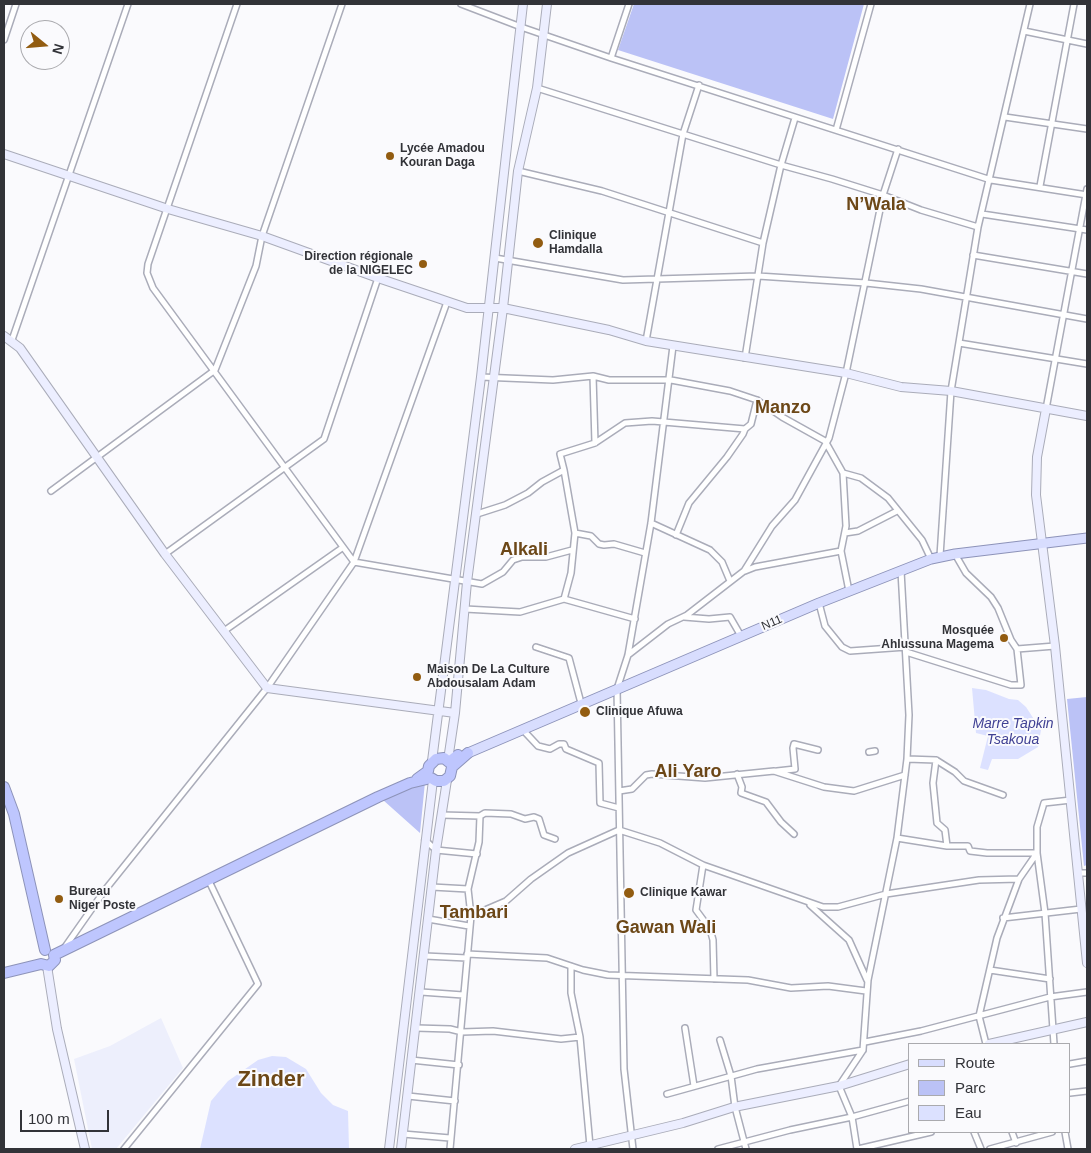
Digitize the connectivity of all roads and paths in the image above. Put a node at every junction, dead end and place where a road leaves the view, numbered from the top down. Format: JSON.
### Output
{"nodes":[{"id":1,"x":16,"y":4,"type":"edge"},
{"id":2,"x":128,"y":4,"type":"edge"},
{"id":3,"x":236,"y":4,"type":"edge"},
{"id":4,"x":342,"y":4,"type":"edge"},
{"id":5,"x":461,"y":4,"type":"edge"},
{"id":6,"x":523,"y":4,"type":"edge"},
{"id":7,"x":547,"y":4,"type":"edge"},
{"id":8,"x":629,"y":4,"type":"edge"},
{"id":9,"x":871,"y":4,"type":"edge"},
{"id":10,"x":1030,"y":4,"type":"edge"},
{"id":11,"x":1074,"y":4,"type":"edge"},
{"id":12,"x":521,"y":27,"type":"junction"},
{"id":13,"x":1024,"y":31,"type":"junction"},
{"id":14,"x":543,"y":35,"type":"junction"},
{"id":15,"x":4,"y":40,"type":"edge"},
{"id":16,"x":1068,"y":40,"type":"junction"},
{"id":17,"x":1087,"y":44,"type":"edge"},
{"id":18,"x":611,"y":58,"type":"junction"},
{"id":19,"x":699,"y":85,"type":"junction"},
{"id":20,"x":537,"y":88,"type":"junction"},
{"id":21,"x":1005,"y":117,"type":"junction"},
{"id":22,"x":795,"y":118,"type":"junction"},
{"id":23,"x":1052,"y":124,"type":"junction"},
{"id":24,"x":1087,"y":129,"type":"edge"},
{"id":25,"x":836,"y":130,"type":"junction"},
{"id":26,"x":683,"y":134,"type":"junction"},
{"id":27,"x":898,"y":149,"type":"junction"},
{"id":28,"x":4,"y":154,"type":"edge"},
{"id":29,"x":781,"y":165,"type":"junction"},
{"id":30,"x":518,"y":171,"type":"junction"},
{"id":31,"x":70,"y":177,"type":"junction"},
{"id":32,"x":991,"y":180,"type":"junction"},
{"id":33,"x":1040,"y":186,"type":"junction"},
{"id":34,"x":1087,"y":193,"type":"edge"},
{"id":35,"x":883,"y":195,"type":"junction"},
{"id":36,"x":168,"y":210,"type":"junction"},
{"id":37,"x":669,"y":211,"type":"junction"},
{"id":38,"x":982,"y":214,"type":"junction"},
{"id":39,"x":978,"y":227,"type":"junction"},
{"id":40,"x":1078,"y":228,"type":"junction"},
{"id":41,"x":1087,"y":230,"type":"edge"},
{"id":42,"x":262,"y":236,"type":"junction"},
{"id":43,"x":763,"y":243,"type":"junction"},
{"id":44,"x":974,"y":255,"type":"junction"},
{"id":45,"x":495,"y":258,"type":"junction"},
{"id":46,"x":508,"y":260,"type":"junction"},
{"id":47,"x":1070,"y":271,"type":"junction"},
{"id":48,"x":1087,"y":274,"type":"edge"},
{"id":49,"x":758,"y":276,"type":"junction"},
{"id":50,"x":378,"y":278,"type":"junction"},
{"id":51,"x":655,"y":279,"type":"junction"},
{"id":52,"x":866,"y":283,"type":"junction"},
{"id":53,"x":967,"y":298,"type":"junction"},
{"id":54,"x":446,"y":302,"type":"junction"},
{"id":55,"x":488,"y":307,"type":"junction"},
{"id":56,"x":503,"y":308,"type":"junction"},
{"id":57,"x":1063,"y":314,"type":"junction"},
{"id":58,"x":1087,"y":319,"type":"edge"},
{"id":59,"x":4,"y":336,"type":"edge"},
{"id":60,"x":12,"y":340,"type":"junction"},
{"id":61,"x":646,"y":341,"type":"junction"},
{"id":62,"x":959,"y":343,"type":"junction"},
{"id":63,"x":673,"y":346,"type":"junction"},
{"id":64,"x":1054,"y":358,"type":"junction"},
{"id":65,"x":744,"y":359,"type":"junction"},
{"id":66,"x":1087,"y":364,"type":"edge"},
{"id":67,"x":215,"y":370,"type":"junction"},
{"id":68,"x":846,"y":373,"type":"junction"},
{"id":69,"x":593,"y":376,"type":"junction"},
{"id":70,"x":481,"y":377,"type":"junction"},
{"id":71,"x":494,"y":377,"type":"junction"},
{"id":72,"x":671,"y":380,"type":"junction"},
{"id":73,"x":951,"y":392,"type":"junction"},
{"id":74,"x":757,"y":400,"type":"junction"},
{"id":75,"x":1046,"y":409,"type":"junction"},
{"id":76,"x":1087,"y":416,"type":"edge"},
{"id":77,"x":665,"y":423,"type":"junction"},
{"id":78,"x":744,"y":429,"type":"junction"},
{"id":79,"x":825,"y":441,"type":"junction"},
{"id":80,"x":595,"y":443,"type":"junction"},
{"id":81,"x":97,"y":458,"type":"junction"},
{"id":82,"x":284,"y":468,"type":"junction"},
{"id":83,"x":564,"y":470,"type":"junction"},
{"id":84,"x":844,"y":473,"type":"junction"},
{"id":85,"x":51,"y":492,"type":"dead end"},
{"id":86,"x":896,"y":511,"type":"junction"},
{"id":87,"x":477,"y":514,"type":"junction"},
{"id":88,"x":651,"y":523,"type":"junction"},
{"id":89,"x":575,"y":532,"type":"junction"},
{"id":90,"x":845,"y":533,"type":"junction"},
{"id":91,"x":676,"y":534,"type":"junction"},
{"id":92,"x":1087,"y":538,"type":"edge"},
{"id":93,"x":1043,"y":543,"type":"junction"},
{"id":94,"x":342,"y":548,"type":"junction"},
{"id":95,"x":572,"y":550,"type":"junction"},
{"id":96,"x":841,"y":551,"type":"junction"},
{"id":97,"x":645,"y":553,"type":"junction"},
{"id":98,"x":165,"y":554,"type":"junction"},
{"id":99,"x":955,"y":554,"type":"junction"},
{"id":100,"x":936,"y":558,"type":"junction"},
{"id":101,"x":354,"y":562,"type":"junction"},
{"id":102,"x":901,"y":570,"type":"junction"},
{"id":103,"x":744,"y":571,"type":"junction"},
{"id":104,"x":457,"y":579,"type":"junction"},
{"id":105,"x":730,"y":581,"type":"junction"},
{"id":106,"x":467,"y":582,"type":"junction"},
{"id":107,"x":849,"y":591,"type":"junction"},
{"id":108,"x":564,"y":599,"type":"junction"},
{"id":109,"x":819,"y":603,"type":"junction"},
{"id":110,"x":465,"y":609,"type":"junction"},
{"id":111,"x":681,"y":617,"type":"junction"},
{"id":112,"x":635,"y":619,"type":"junction"},
{"id":113,"x":224,"y":631,"type":"junction"},
{"id":114,"x":741,"y":636,"type":"junction"},
{"id":115,"x":1055,"y":646,"type":"junction"},
{"id":116,"x":536,"y":647,"type":"dead end"},
{"id":117,"x":1017,"y":649,"type":"junction"},
{"id":118,"x":906,"y":650,"type":"junction"},
{"id":119,"x":628,"y":654,"type":"junction"},
{"id":120,"x":267,"y":688,"type":"junction"},
{"id":121,"x":617,"y":688,"type":"junction"},
{"id":122,"x":581,"y":703,"type":"junction"},
{"id":123,"x":438,"y":710,"type":"junction"},
{"id":124,"x":455,"y":713,"type":"junction"},
{"id":125,"x":523,"y":730,"type":"junction"},
{"id":126,"x":818,"y":750,"type":"dead end"},
{"id":127,"x":468,"y":753,"type":"joint"},
{"id":128,"x":907,"y":759,"type":"junction"},
{"id":129,"x":936,"y":760,"type":"junction"},
{"id":130,"x":432,"y":761,"type":"junction"},
{"id":131,"x":449,"y":763,"type":"junction"},
{"id":132,"x":774,"y":771,"type":"junction"},
{"id":133,"x":737,"y":774,"type":"junction"},
{"id":134,"x":905,"y":775,"type":"junction"},
{"id":135,"x":431,"y":776,"type":"junction"},
{"id":136,"x":447,"y":780,"type":"junction"},
{"id":137,"x":4,"y":788,"type":"edge"},
{"id":138,"x":620,"y":792,"type":"junction"},
{"id":139,"x":1003,"y":795,"type":"dead end"},
{"id":140,"x":1071,"y":800,"type":"junction"},
{"id":141,"x":4,"y":803,"type":"edge"},
{"id":142,"x":619,"y":808,"type":"junction"},
{"id":143,"x":441,"y":815,"type":"junction"},
{"id":144,"x":480,"y":816,"type":"junction"},
{"id":145,"x":618,"y":830,"type":"junction"},
{"id":146,"x":794,"y":834,"type":"dead end"},
{"id":147,"x":896,"y":838,"type":"junction"},
{"id":148,"x":555,"y":839,"type":"dead end"},
{"id":149,"x":424,"y":840,"type":"junction"},
{"id":150,"x":947,"y":846,"type":"junction"},
{"id":151,"x":436,"y":850,"type":"junction"},
{"id":152,"x":1037,"y":853,"type":"junction"},
{"id":153,"x":477,"y":854,"type":"junction"},
{"id":154,"x":703,"y":865,"type":"junction"},
{"id":155,"x":1087,"y":873,"type":"edge"},
{"id":156,"x":1078,"y":874,"type":"junction"},
{"id":157,"x":208,"y":878,"type":"junction"},
{"id":158,"x":1019,"y":879,"type":"junction"},
{"id":159,"x":432,"y":887,"type":"junction"},
{"id":160,"x":468,"y":889,"type":"junction"},
{"id":161,"x":886,"y":894,"type":"junction"},
{"id":162,"x":807,"y":902,"type":"junction"},
{"id":163,"x":1081,"y":909,"type":"junction"},
{"id":164,"x":1045,"y":913,"type":"junction"},
{"id":165,"x":471,"y":916,"type":"junction"},
{"id":166,"x":1003,"y":918,"type":"junction"},
{"id":167,"x":428,"y":919,"type":"junction"},
{"id":168,"x":469,"y":926,"type":"junction"},
{"id":169,"x":47,"y":956,"type":"junction"},
{"id":170,"x":425,"y":956,"type":"junction"},
{"id":171,"x":467,"y":956,"type":"junction"},
{"id":172,"x":1087,"y":963,"type":"edge"},
{"id":173,"x":572,"y":966,"type":"junction"},
{"id":174,"x":4,"y":967,"type":"edge"},
{"id":175,"x":990,"y":970,"type":"junction"},
{"id":176,"x":4,"y":973,"type":"edge"},
{"id":177,"x":624,"y":976,"type":"junction"},
{"id":178,"x":714,"y":979,"type":"junction"},
{"id":179,"x":1050,"y":979,"type":"junction"},
{"id":180,"x":868,"y":980,"type":"junction"},
{"id":181,"x":866,"y":991,"type":"junction"},
{"id":182,"x":421,"y":992,"type":"junction"},
{"id":183,"x":1087,"y":992,"type":"edge"},
{"id":184,"x":463,"y":995,"type":"junction"},
{"id":185,"x":1050,"y":998,"type":"junction"},
{"id":186,"x":979,"y":1016,"type":"junction"},
{"id":187,"x":1087,"y":1022,"type":"edge"},
{"id":188,"x":416,"y":1028,"type":"junction"},
{"id":189,"x":685,"y":1028,"type":"dead end"},
{"id":190,"x":1053,"y":1031,"type":"junction"},
{"id":191,"x":462,"y":1032,"type":"junction"},
{"id":192,"x":580,"y":1037,"type":"junction"},
{"id":193,"x":720,"y":1040,"type":"dead end"},
{"id":194,"x":865,"y":1042,"type":"junction"},
{"id":195,"x":987,"y":1043,"type":"edge"},
{"id":196,"x":992,"y":1043,"type":"edge"},
{"id":197,"x":1054,"y":1043,"type":"edge"},
{"id":198,"x":863,"y":1050,"type":"junction"},
{"id":199,"x":411,"y":1060,"type":"junction"},
{"id":200,"x":1087,"y":1061,"type":"edge"},
{"id":201,"x":1071,"y":1064,"type":"edge"},
{"id":202,"x":459,"y":1065,"type":"junction"},
{"id":203,"x":908,"y":1065,"type":"edge"},
{"id":204,"x":731,"y":1076,"type":"junction"},
{"id":205,"x":694,"y":1086,"type":"junction"},
{"id":206,"x":839,"y":1086,"type":"junction"},
{"id":207,"x":1087,"y":1091,"type":"edge"},
{"id":208,"x":1071,"y":1093,"type":"edge"},
{"id":209,"x":667,"y":1094,"type":"dead end"},
{"id":210,"x":408,"y":1096,"type":"junction"},
{"id":211,"x":455,"y":1101,"type":"junction"},
{"id":212,"x":908,"y":1102,"type":"edge"},
{"id":213,"x":735,"y":1107,"type":"junction"},
{"id":214,"x":852,"y":1117,"type":"junction"},
{"id":215,"x":928,"y":1133,"type":"edge"},
{"id":216,"x":974,"y":1133,"type":"edge"},
{"id":217,"x":1012,"y":1133,"type":"edge"},
{"id":218,"x":1049,"y":1133,"type":"edge"},
{"id":219,"x":1065,"y":1133,"type":"edge"},
{"id":220,"x":403,"y":1134,"type":"junction"},
{"id":221,"x":630,"y":1135,"type":"junction"},
{"id":222,"x":450,"y":1138,"type":"junction"},
{"id":223,"x":745,"y":1142,"type":"junction"},
{"id":224,"x":1016,"y":1143,"type":"junction"},
{"id":225,"x":590,"y":1146,"type":"junction"},
{"id":226,"x":85,"y":1149,"type":"edge"},
{"id":227,"x":124,"y":1149,"type":"edge"},
{"id":228,"x":389,"y":1149,"type":"edge"},
{"id":229,"x":401,"y":1149,"type":"edge"},
{"id":230,"x":450,"y":1149,"type":"edge"},
{"id":231,"x":576,"y":1149,"type":"edge"},
{"id":232,"x":633,"y":1149,"type":"edge"},
{"id":233,"x":718,"y":1149,"type":"edge"},
{"id":234,"x":746,"y":1149,"type":"edge"},
{"id":235,"x":857,"y":1149,"type":"edge"},
{"id":236,"x":981,"y":1149,"type":"edge"},
{"id":237,"x":990,"y":1149,"type":"edge"},
{"id":238,"x":1068,"y":1149,"type":"edge"}],
"edges":[{"from":1,"to":15,"type":"street"},
{"from":2,"to":31,"type":"street"},
{"from":3,"to":36,"type":"street"},
{"from":4,"to":42,"type":"street"},
{"from":5,"to":12,"type":"street"},
{"from":6,"to":12,"type":"street"},
{"from":7,"to":14,"type":"street"},
{"from":8,"to":18,"type":"street"},
{"from":9,"to":25,"type":"street"},
{"from":10,"to":13,"type":"street"},
{"from":11,"to":16,"type":"street"},
{"from":12,"to":14,"type":"street"},
{"from":12,"to":45,"type":"street"},
{"from":13,"to":16,"type":"street"},
{"from":13,"to":21,"type":"street"},
{"from":14,"to":18,"type":"street"},
{"from":14,"to":20,"type":"street"},
{"from":16,"to":17,"type":"street"},
{"from":16,"to":23,"type":"street"},
{"from":18,"to":19,"type":"street"},
{"from":19,"to":22,"type":"street"},
{"from":19,"to":26,"type":"street"},
{"from":20,"to":26,"type":"street"},
{"from":20,"to":30,"type":"street"},
{"from":21,"to":23,"type":"street"},
{"from":21,"to":32,"type":"street"},
{"from":22,"to":25,"type":"street"},
{"from":22,"to":29,"type":"street"},
{"from":23,"to":24,"type":"street"},
{"from":23,"to":33,"type":"street"},
{"from":25,"to":27,"type":"street"},
{"from":26,"to":29,"type":"street"},
{"from":26,"to":37,"type":"street"},
{"from":27,"to":32,"type":"street"},
{"from":27,"to":35,"type":"street"},
{"from":28,"to":31,"type":"street"},
{"from":29,"to":35,"type":"street"},
{"from":29,"to":43,"type":"street"},
{"from":30,"to":37,"type":"street"},
{"from":30,"to":46,"type":"street"},
{"from":31,"to":36,"type":"street"},
{"from":31,"to":60,"type":"street"},
{"from":32,"to":33,"type":"street"},
{"from":32,"to":38,"type":"street"},
{"from":33,"to":34,"type":"street"},
{"from":34,"to":40,"type":"street"},
{"from":35,"to":39,"type":"street"},
{"from":35,"to":52,"type":"street"},
{"from":36,"to":42,"type":"street"},
{"from":36,"to":67,"type":"street"},
{"from":37,"to":43,"type":"street"},
{"from":37,"to":51,"type":"street"},
{"from":38,"to":39,"type":"street"},
{"from":38,"to":40,"type":"street"},
{"from":39,"to":44,"type":"street"},
{"from":40,"to":41,"type":"street"},
{"from":40,"to":47,"type":"street"},
{"from":42,"to":50,"type":"street"},
{"from":42,"to":67,"type":"street"},
{"from":43,"to":49,"type":"street"},
{"from":44,"to":47,"type":"street"},
{"from":44,"to":53,"type":"street"},
{"from":45,"to":46,"type":"street"},
{"from":45,"to":55,"type":"street"},
{"from":46,"to":51,"type":"street"},
{"from":46,"to":56,"type":"street"},
{"from":47,"to":48,"type":"street"},
{"from":47,"to":57,"type":"street"},
{"from":49,"to":51,"type":"street"},
{"from":49,"to":52,"type":"street"},
{"from":49,"to":65,"type":"street"},
{"from":50,"to":54,"type":"street"},
{"from":50,"to":82,"type":"street"},
{"from":51,"to":61,"type":"street"},
{"from":52,"to":53,"type":"street"},
{"from":52,"to":68,"type":"street"},
{"from":53,"to":57,"type":"street"},
{"from":53,"to":62,"type":"street"},
{"from":54,"to":55,"type":"street"},
{"from":54,"to":101,"type":"street"},
{"from":55,"to":56,"type":"street"},
{"from":55,"to":70,"type":"street"},
{"from":56,"to":61,"type":"street"},
{"from":56,"to":71,"type":"street"},
{"from":57,"to":58,"type":"street"},
{"from":57,"to":64,"type":"street"},
{"from":59,"to":60,"type":"street"},
{"from":60,"to":81,"type":"street"},
{"from":61,"to":63,"type":"street"},
{"from":62,"to":64,"type":"street"},
{"from":62,"to":73,"type":"street"},
{"from":63,"to":65,"type":"street"},
{"from":63,"to":72,"type":"street"},
{"from":64,"to":66,"type":"street"},
{"from":64,"to":75,"type":"street"},
{"from":65,"to":68,"type":"street"},
{"from":67,"to":81,"type":"street"},
{"from":67,"to":82,"type":"street"},
{"from":68,"to":73,"type":"street"},
{"from":68,"to":79,"type":"street"},
{"from":69,"to":71,"type":"street"},
{"from":69,"to":72,"type":"street"},
{"from":69,"to":80,"type":"street"},
{"from":70,"to":71,"type":"street"},
{"from":70,"to":104,"type":"street"},
{"from":71,"to":87,"type":"street"},
{"from":72,"to":74,"type":"street"},
{"from":72,"to":77,"type":"street"},
{"from":73,"to":75,"type":"street"},
{"from":73,"to":100,"type":"street"},
{"from":74,"to":78,"type":"street"},
{"from":74,"to":79,"type":"street"},
{"from":75,"to":76,"type":"street"},
{"from":75,"to":93,"type":"street"},
{"from":77,"to":78,"type":"street"},
{"from":77,"to":80,"type":"street"},
{"from":77,"to":88,"type":"street"},
{"from":78,"to":91,"type":"street"},
{"from":79,"to":84,"type":"street"},
{"from":79,"to":103,"type":"street"},
{"from":80,"to":83,"type":"street"},
{"from":81,"to":85,"type":"street"},
{"from":81,"to":98,"type":"street"},
{"from":82,"to":94,"type":"street"},
{"from":82,"to":98,"type":"street"},
{"from":83,"to":87,"type":"street"},
{"from":83,"to":89,"type":"street"},
{"from":84,"to":86,"type":"street"},
{"from":84,"to":90,"type":"street"},
{"from":86,"to":90,"type":"street"},
{"from":86,"to":100,"type":"street"},
{"from":87,"to":106,"type":"street"},
{"from":88,"to":91,"type":"street"},
{"from":88,"to":97,"type":"street"},
{"from":89,"to":95,"type":"street"},
{"from":89,"to":97,"type":"street"},
{"from":90,"to":96,"type":"street"},
{"from":91,"to":105,"type":"street"},
{"from":92,"to":93,"type":"main road","name":"N11"},
{"from":93,"to":99,"type":"main road","name":"N11"},
{"from":93,"to":115,"type":"street"},
{"from":94,"to":101,"type":"street"},
{"from":94,"to":113,"type":"street"},
{"from":95,"to":106,"type":"street"},
{"from":95,"to":108,"type":"street"},
{"from":96,"to":103,"type":"street"},
{"from":96,"to":107,"type":"street"},
{"from":97,"to":112,"type":"street"},
{"from":98,"to":113,"type":"street"},
{"from":99,"to":100,"type":"main road","name":"N11"},
{"from":99,"to":117,"type":"street"},
{"from":100,"to":102,"type":"main road","name":"N11"},
{"from":101,"to":104,"type":"street"},
{"from":101,"to":120,"type":"street"},
{"from":102,"to":107,"type":"main road","name":"N11"},
{"from":102,"to":118,"type":"street"},
{"from":103,"to":105,"type":"street"},
{"from":104,"to":106,"type":"street"},
{"from":104,"to":123,"type":"street"},
{"from":105,"to":111,"type":"street"},
{"from":106,"to":110,"type":"street"},
{"from":107,"to":109,"type":"main road","name":"N11"},
{"from":108,"to":110,"type":"street"},
{"from":108,"to":112,"type":"street"},
{"from":109,"to":114,"type":"main road","name":"N11"},
{"from":109,"to":118,"type":"street"},
{"from":110,"to":124,"type":"street"},
{"from":111,"to":114,"type":"street"},
{"from":111,"to":119,"type":"street"},
{"from":112,"to":119,"type":"street"},
{"from":113,"to":120,"type":"street"},
{"from":114,"to":121,"type":"main road","name":"N11"},
{"from":115,"to":117,"type":"street"},
{"from":115,"to":140,"type":"street"},
{"from":116,"to":122,"type":"street"},
{"from":117,"to":118,"type":"street"},
{"from":118,"to":128,"type":"street"},
{"from":119,"to":121,"type":"street"},
{"from":120,"to":123,"type":"street"},
{"from":120,"to":169,"type":"street"},
{"from":121,"to":122,"type":"main road","name":"N11"},
{"from":121,"to":138,"type":"street"},
{"from":122,"to":125,"type":"main road","name":"N11"},
{"from":123,"to":124,"type":"street"},
{"from":123,"to":130,"type":"street"},
{"from":124,"to":131,"type":"street"},
{"from":125,"to":127,"type":"main road","name":"N11"},
{"from":125,"to":142,"type":"street"},
{"from":126,"to":132,"type":"street"},
{"from":127,"to":131,"type":"highway"},
{"from":128,"to":129,"type":"street"},
{"from":128,"to":134,"type":"street"},
{"from":129,"to":139,"type":"street"},
{"from":129,"to":150,"type":"street"},
{"from":130,"to":131,"type":"highway"},
{"from":130,"to":135,"type":"highway"},
{"from":131,"to":136,"type":"highway"},
{"from":132,"to":133,"type":"street"},
{"from":132,"to":134,"type":"street"},
{"from":133,"to":138,"type":"street"},
{"from":133,"to":146,"type":"street"},
{"from":134,"to":147,"type":"street"},
{"from":135,"to":136,"type":"highway"},
{"from":135,"to":149,"type":"street"},
{"from":135,"to":157,"type":"highway"},
{"from":136,"to":143,"type":"street"},
{"from":137,"to":169,"type":"highway"},
{"from":138,"to":142,"type":"street"},
{"from":140,"to":152,"type":"street"},
{"from":140,"to":156,"type":"street"},
{"from":141,"to":169,"type":"highway"},
{"from":142,"to":145,"type":"street"},
{"from":143,"to":144,"type":"street"},
{"from":143,"to":151,"type":"street"},
{"from":144,"to":148,"type":"street"},
{"from":144,"to":153,"type":"street"},
{"from":145,"to":154,"type":"street"},
{"from":145,"to":165,"type":"street"},
{"from":145,"to":177,"type":"street"},
{"from":147,"to":150,"type":"street"},
{"from":147,"to":161,"type":"street"},
{"from":149,"to":151,"type":"street"},
{"from":149,"to":228,"type":"street"},
{"from":150,"to":152,"type":"street"},
{"from":151,"to":153,"type":"street"},
{"from":151,"to":159,"type":"street"},
{"from":152,"to":158,"type":"street"},
{"from":152,"to":164,"type":"street"},
{"from":153,"to":160,"type":"street"},
{"from":154,"to":162,"type":"street"},
{"from":154,"to":178,"type":"street"},
{"from":155,"to":156,"type":"street"},
{"from":156,"to":163,"type":"street"},
{"from":157,"to":169,"type":"highway"},
{"from":157,"to":227,"type":"street"},
{"from":158,"to":161,"type":"street"},
{"from":158,"to":166,"type":"street"},
{"from":159,"to":160,"type":"street"},
{"from":159,"to":167,"type":"street"},
{"from":160,"to":165,"type":"street"},
{"from":161,"to":162,"type":"street"},
{"from":161,"to":180,"type":"street"},
{"from":162,"to":180,"type":"street"},
{"from":163,"to":164,"type":"street"},
{"from":163,"to":172,"type":"street"},
{"from":164,"to":166,"type":"street"},
{"from":164,"to":179,"type":"street"},
{"from":165,"to":168,"type":"street"},
{"from":166,"to":175,"type":"street"},
{"from":167,"to":168,"type":"street"},
{"from":167,"to":170,"type":"street"},
{"from":168,"to":171,"type":"street"},
{"from":169,"to":174,"type":"highway"},
{"from":169,"to":176,"type":"highway"},
{"from":169,"to":226,"type":"street"},
{"from":170,"to":171,"type":"street"},
{"from":170,"to":182,"type":"street"},
{"from":171,"to":173,"type":"street"},
{"from":171,"to":184,"type":"street"},
{"from":173,"to":177,"type":"street"},
{"from":173,"to":192,"type":"street"},
{"from":175,"to":179,"type":"street"},
{"from":175,"to":186,"type":"street"},
{"from":177,"to":178,"type":"street"},
{"from":177,"to":221,"type":"street"},
{"from":178,"to":181,"type":"street"},
{"from":179,"to":185,"type":"street"},
{"from":180,"to":181,"type":"street"},
{"from":181,"to":194,"type":"street"},
{"from":182,"to":184,"type":"street"},
{"from":182,"to":188,"type":"street"},
{"from":183,"to":185,"type":"street"},
{"from":184,"to":191,"type":"street"},
{"from":185,"to":186,"type":"street"},
{"from":185,"to":190,"type":"street"},
{"from":186,"to":194,"type":"street"},
{"from":186,"to":195,"type":"street"},
{"from":187,"to":190,"type":"street"},
{"from":188,"to":191,"type":"street"},
{"from":188,"to":199,"type":"street"},
{"from":189,"to":205,"type":"street"},
{"from":190,"to":196,"type":"street"},
{"from":190,"to":197,"type":"street"},
{"from":191,"to":192,"type":"street"},
{"from":191,"to":202,"type":"street"},
{"from":192,"to":225,"type":"street"},
{"from":193,"to":204,"type":"street"},
{"from":194,"to":198,"type":"street"},
{"from":198,"to":204,"type":"street"},
{"from":198,"to":206,"type":"street"},
{"from":199,"to":202,"type":"street"},
{"from":199,"to":210,"type":"street"},
{"from":200,"to":201,"type":"street"},
{"from":202,"to":211,"type":"street"},
{"from":203,"to":206,"type":"street"},
{"from":204,"to":205,"type":"street"},
{"from":204,"to":213,"type":"street"},
{"from":205,"to":209,"type":"street"},
{"from":206,"to":213,"type":"street"},
{"from":206,"to":214,"type":"street"},
{"from":207,"to":208,"type":"street"},
{"from":210,"to":211,"type":"street"},
{"from":210,"to":220,"type":"street"},
{"from":211,"to":222,"type":"street"},
{"from":212,"to":214,"type":"street"},
{"from":213,"to":221,"type":"street"},
{"from":213,"to":223,"type":"street"},
{"from":214,"to":223,"type":"street"},
{"from":214,"to":235,"type":"street"},
{"from":215,"to":235,"type":"street"},
{"from":216,"to":236,"type":"street"},
{"from":217,"to":224,"type":"street"},
{"from":218,"to":224,"type":"street"},
{"from":219,"to":238,"type":"street"},
{"from":220,"to":222,"type":"street"},
{"from":220,"to":229,"type":"street"},
{"from":221,"to":225,"type":"street"},
{"from":221,"to":232,"type":"street"},
{"from":222,"to":230,"type":"street"},
{"from":223,"to":233,"type":"street"},
{"from":223,"to":234,"type":"street"},
{"from":224,"to":237,"type":"street"},
{"from":225,"to":231,"type":"street"}]}
